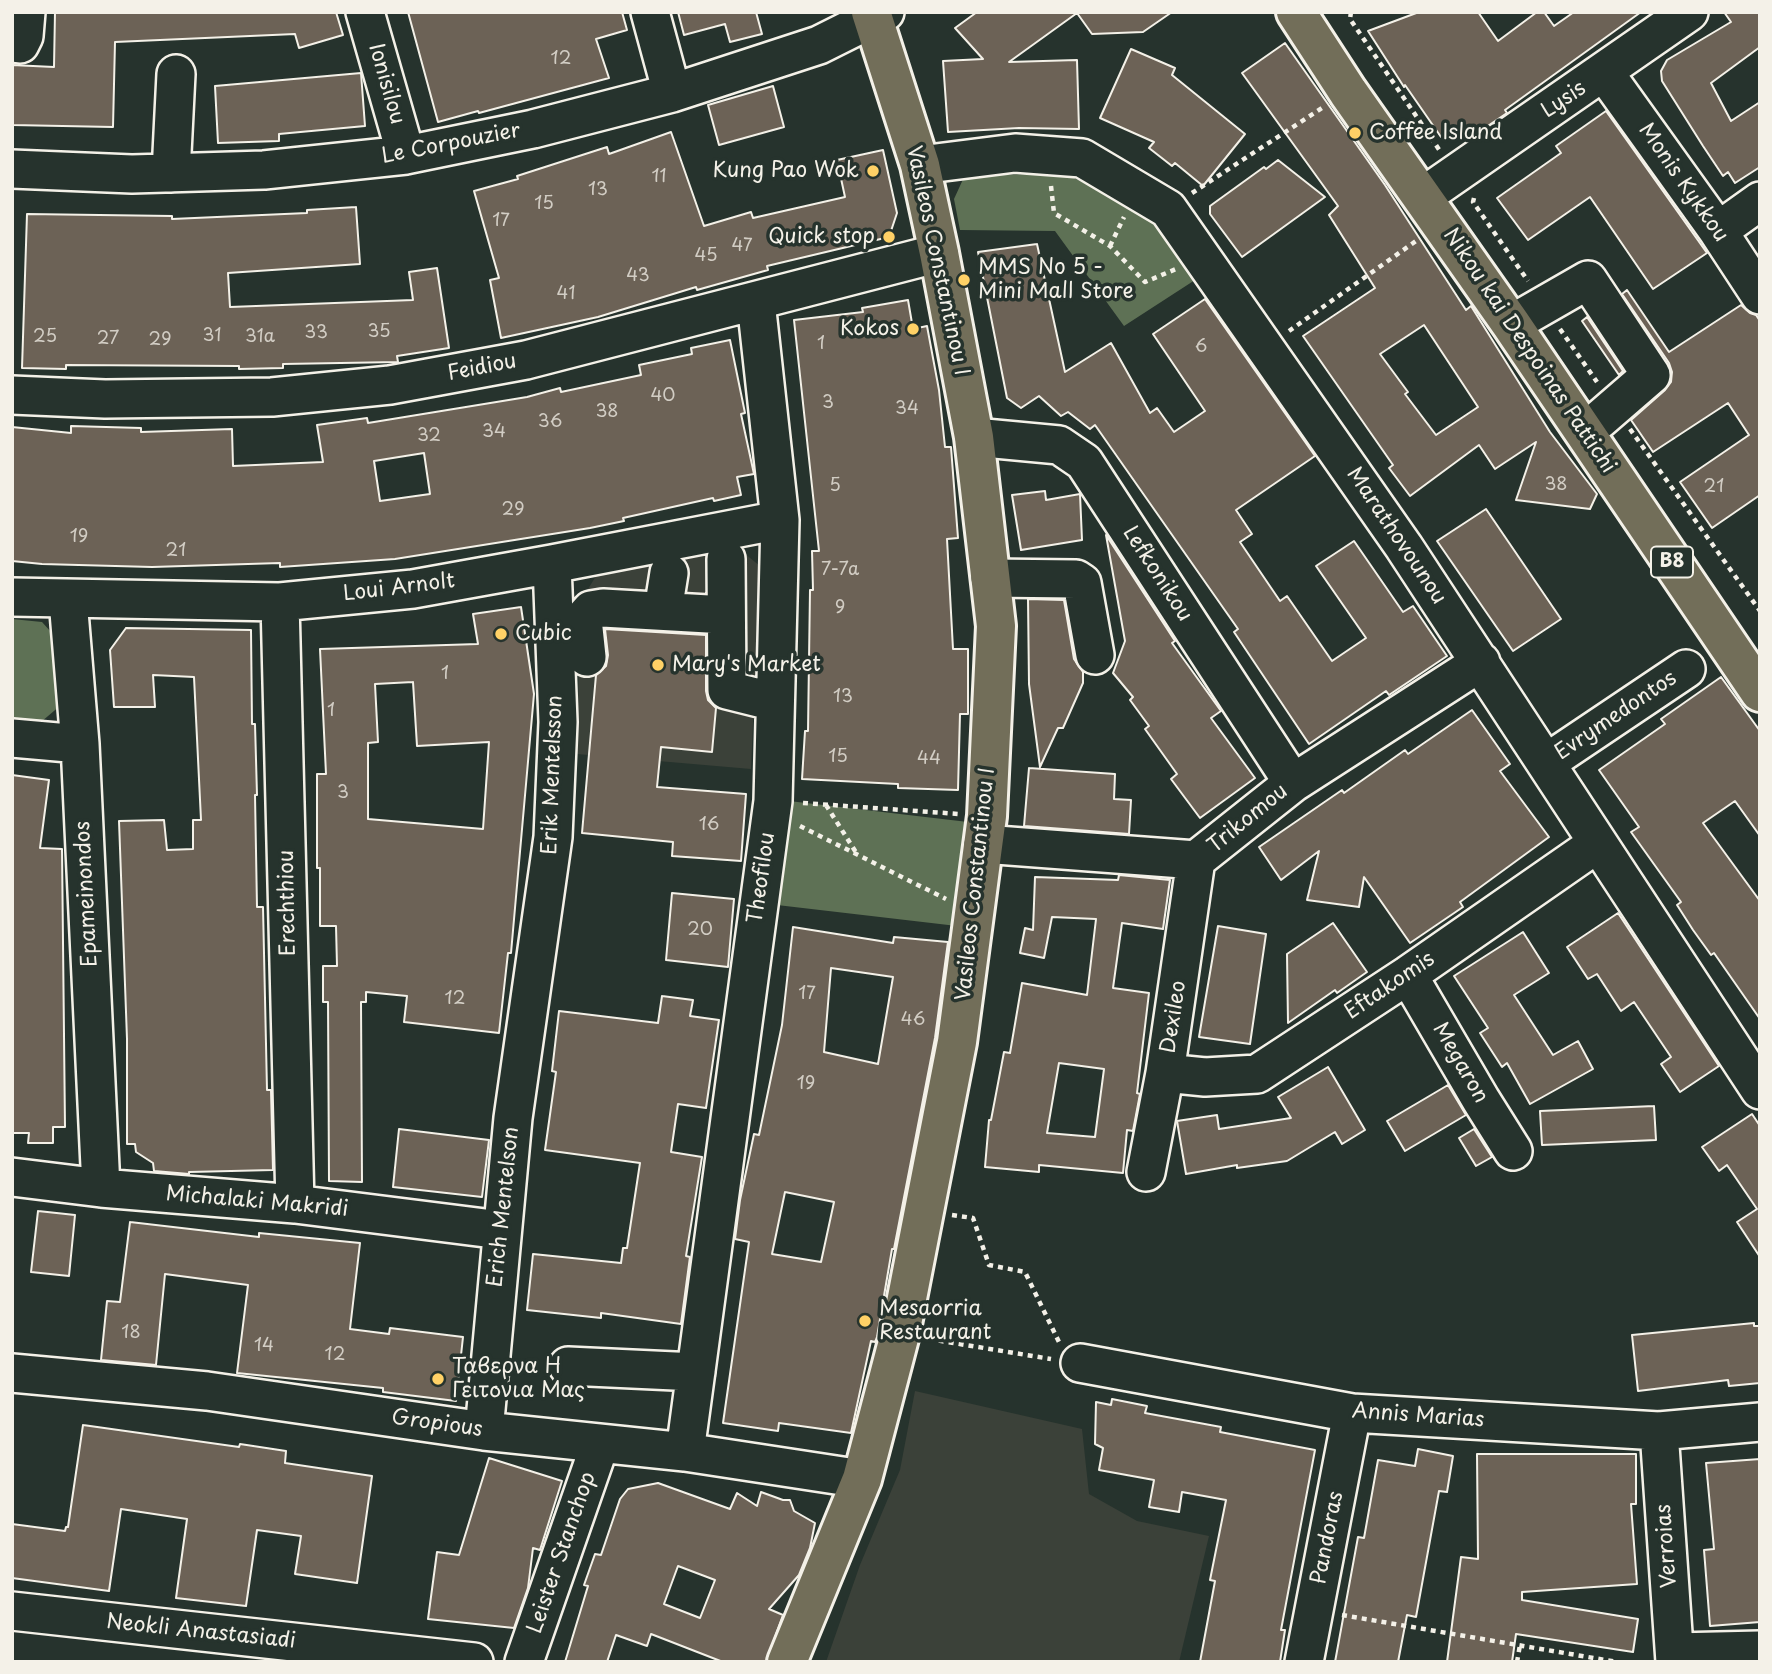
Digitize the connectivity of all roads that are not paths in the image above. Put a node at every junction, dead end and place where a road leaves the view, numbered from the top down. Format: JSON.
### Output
{"nodes":[{"id":1,"x":26,"y":12,"type":"edge"},
{"id":2,"x":365,"y":12,"type":"edge"},
{"id":3,"x":650,"y":12,"type":"edge"},
{"id":4,"x":1296,"y":12,"type":"edge"},
{"id":5,"x":1318,"y":12,"type":"edge"},
{"id":6,"x":1689,"y":12,"type":"edge"},
{"id":7,"x":876,"y":15,"type":"edge"},
{"id":8,"x":12,"y":43,"type":"edge"},
{"id":9,"x":1604,"y":72,"type":"junction"},
{"id":10,"x":176,"y":74,"type":"dead end"},
{"id":11,"x":672,"y":93,"type":"junction"},
{"id":12,"x":406,"y":155,"type":"junction"},
{"id":13,"x":920,"y":165,"type":"junction"},
{"id":14,"x":12,"y":169,"type":"edge"},
{"id":15,"x":171,"y":173,"type":"junction"},
{"id":16,"x":1438,"y":186,"type":"junction"},
{"id":17,"x":1760,"y":201,"type":"edge"},
{"id":18,"x":1718,"y":231,"type":"junction"},
{"id":19,"x":939,"y":253,"type":"junction"},
{"id":20,"x":1760,"y":295,"type":"edge"},
{"id":21,"x":756,"y":302,"type":"junction"},
{"id":22,"x":1527,"y":315,"type":"junction"},
{"id":23,"x":12,"y":395,"type":"edge"},
{"id":24,"x":1599,"y":420,"type":"junction"},
{"id":25,"x":974,"y":438,"type":"junction"},
{"id":26,"x":780,"y":520,"type":"junction"},
{"id":27,"x":726,"y":559,"type":"dead end"},
{"id":28,"x":552,"y":565,"type":"junction"},
{"id":29,"x":669,"y":573,"type":"dead end"},
{"id":30,"x":990,"y":578,"type":"junction"},
{"id":31,"x":12,"y":597,"type":"edge"},
{"id":32,"x":68,"y":600,"type":"junction"},
{"id":33,"x":280,"y":602,"type":"junction"},
{"id":34,"x":663,"y":611,"type":"junction"},
{"id":35,"x":726,"y":615,"type":"junction"},
{"id":36,"x":1760,"y":654,"type":"edge"},
{"id":37,"x":1095,"y":656,"type":"dead end"},
{"id":38,"x":587,"y":657,"type":"dead end"},
{"id":39,"x":1480,"y":662,"type":"junction"},
{"id":40,"x":1686,"y":669,"type":"dead end"},
{"id":41,"x":1760,"y":692,"type":"edge"},
{"id":42,"x":775,"y":702,"type":"junction"},
{"id":43,"x":12,"y":738,"type":"edge"},
{"id":44,"x":80,"y":744,"type":"junction"},
{"id":45,"x":1546,"y":763,"type":"junction"},
{"id":46,"x":1293,"y":783,"type":"junction"},
{"id":47,"x":985,"y":830,"type":"junction"},
{"id":48,"x":1598,"y":843,"type":"junction"},
{"id":49,"x":1196,"y":860,"type":"junction"},
{"id":50,"x":1408,"y":975,"type":"junction"},
{"id":51,"x":532,"y":985,"type":"joint"},
{"id":52,"x":1165,"y":1073,"type":"junction"},
{"id":53,"x":1760,"y":1090,"type":"edge"},
{"id":54,"x":1513,"y":1151,"type":"dead end"},
{"id":55,"x":1146,"y":1172,"type":"dead end"},
{"id":56,"x":12,"y":1177,"type":"edge"},
{"id":57,"x":101,"y":1188,"type":"junction"},
{"id":58,"x":295,"y":1204,"type":"junction"},
{"id":59,"x":501,"y":1230,"type":"junction"},
{"id":60,"x":1080,"y":1363,"type":"road end"},
{"id":61,"x":568,"y":1366,"type":"dead end"},
{"id":62,"x":696,"y":1371,"type":"junction"},
{"id":63,"x":12,"y":1373,"type":"edge"},
{"id":64,"x":1352,"y":1413,"type":"junction"},
{"id":65,"x":1760,"y":1422,"type":"edge"},
{"id":66,"x":484,"y":1431,"type":"junction"},
{"id":67,"x":1659,"y":1431,"type":"junction"},
{"id":68,"x":600,"y":1444,"type":"junction"},
{"id":69,"x":685,"y":1452,"type":"junction"},
{"id":70,"x":862,"y":1479,"type":"junction"},
{"id":71,"x":12,"y":1611,"type":"edge"},
{"id":72,"x":1760,"y":1650,"type":"edge"},
{"id":73,"x":1675,"y":1657,"type":"edge"},
{"id":74,"x":474,"y":1662,"type":"edge"},
{"id":75,"x":524,"y":1662,"type":"edge"},
{"id":76,"x":787,"y":1662,"type":"edge"},
{"id":77,"x":1304,"y":1662,"type":"edge"}],
"edges":[{"from":1,"to":8,"type":"street"},
{"from":2,"to":12,"type":"street","name":"Ionisilou"},
{"from":3,"to":11,"type":"street"},
{"from":4,"to":41,"type":"main road","name":"Nikou kai Despoinas Pattichi","number":"B8"},
{"from":5,"to":16,"type":"main road","name":"Nikou kai Despoinas Pattichi"},
{"from":6,"to":9,"type":"street","name":"Lysis"},
{"from":7,"to":11,"type":"street","name":"Le Corpouzier"},
{"from":7,"to":13,"type":"main road","name":"Vasileos Constantinou I"},
{"from":9,"to":16,"type":"street","name":"Lysis"},
{"from":9,"to":18,"type":"street","name":"Monis Kykkou"},
{"from":10,"to":15,"type":"street"},
{"from":11,"to":12,"type":"street","name":"Le Corpouzier"},
{"from":12,"to":15,"type":"street","name":"Le Corpouzier"},
{"from":13,"to":19,"type":"main road","name":"Vasileos Constantinou I"},
{"from":13,"to":39,"type":"street","name":"Marathovounou"},
{"from":14,"to":15,"type":"street","name":"Le Corpouzier"},
{"from":16,"to":22,"type":"main road","name":"Nikou kai Despoinas Pattichi"},
{"from":17,"to":18,"type":"street"},
{"from":18,"to":20,"type":"street","name":"Monis Kykkou"},
{"from":19,"to":21,"type":"street","name":"Feidiou"},
{"from":19,"to":25,"type":"main road","name":"Vasileos Constantinou I"},
{"from":21,"to":23,"type":"street","name":"Feidiou"},
{"from":21,"to":26,"type":"street","name":"Theofilou"},
{"from":22,"to":24,"type":"main road","name":"Nikou kai Despoinas Pattichi"},
{"from":22,"to":24,"type":"street"},
{"from":24,"to":36,"type":"main road","name":"Nikou kai Despoinas Pattichi"},
{"from":25,"to":30,"type":"main road","name":"Vasileos Constantinou I"},
{"from":25,"to":46,"type":"street","name":"Lefkonikou"},
{"from":26,"to":28,"type":"street","name":"Loui Arnolt"},
{"from":26,"to":42,"type":"street","name":"Theofilou"},
{"from":27,"to":35,"type":"street"},
{"from":28,"to":33,"type":"street","name":"Loui Arnolt"},
{"from":28,"to":51,"type":"street","name":"Erik Mentelsson"},
{"from":29,"to":34,"type":"street"},
{"from":30,"to":37,"type":"street"},
{"from":30,"to":47,"type":"main road","name":"Vasileos Constantinou I"},
{"from":31,"to":32,"type":"street","name":"Loui Arnolt"},
{"from":32,"to":33,"type":"street","name":"Loui Arnolt"},
{"from":32,"to":44,"type":"street","name":"Epameinondos"},
{"from":33,"to":58,"type":"street","name":"Erechthiou"},
{"from":34,"to":35,"type":"street"},
{"from":34,"to":38,"type":"street"},
{"from":35,"to":42,"type":"street"},
{"from":39,"to":45,"type":"street","name":"Marathovounou"},
{"from":39,"to":46,"type":"street","name":"Trikomou"},
{"from":40,"to":45,"type":"street","name":"Evrymedontos"},
{"from":42,"to":62,"type":"street","name":"Theofilou"},
{"from":43,"to":44,"type":"street"},
{"from":44,"to":57,"type":"street","name":"Epameinondos"},
{"from":45,"to":48,"type":"street","name":"Marathovounou"},
{"from":46,"to":49,"type":"street","name":"Trikomou"},
{"from":47,"to":49,"type":"street","name":"Trikomou"},
{"from":47,"to":70,"type":"main road","name":"Vasileos Constantinou I"},
{"from":48,"to":50,"type":"street","name":"Eftakomis"},
{"from":48,"to":53,"type":"street","name":"Marathovounou"},
{"from":49,"to":52,"type":"street","name":"Dexileo"},
{"from":50,"to":52,"type":"street","name":"Eftakomis"},
{"from":50,"to":54,"type":"street","name":"Megaron"},
{"from":51,"to":59,"type":"street","name":"Erich Mentelson"},
{"from":52,"to":55,"type":"street","name":"Dexileo"},
{"from":56,"to":57,"type":"street","name":"Michalaki Makridi"},
{"from":57,"to":58,"type":"street","name":"Michalaki Makridi"},
{"from":58,"to":59,"type":"street","name":"Michalaki Makridi"},
{"from":59,"to":66,"type":"street","name":"Erich Mentelson"},
{"from":60,"to":64,"type":"street","name":"Annis Marias"},
{"from":61,"to":62,"type":"street"},
{"from":62,"to":69,"type":"street","name":"Theofilou"},
{"from":63,"to":66,"type":"street","name":"Gropious"},
{"from":64,"to":67,"type":"street","name":"Annis Marias"},
{"from":64,"to":77,"type":"street","name":"Pandoras"},
{"from":65,"to":67,"type":"street","name":"Annis Marias"},
{"from":66,"to":68,"type":"street","name":"Gropious"},
{"from":67,"to":73,"type":"street","name":"Verroias"},
{"from":68,"to":69,"type":"street","name":"Gropious"},
{"from":68,"to":75,"type":"street","name":"Leister Stanchop"},
{"from":69,"to":70,"type":"street","name":"Gropious"},
{"from":70,"to":76,"type":"main road","name":"Vasileos Constantinou I"},
{"from":71,"to":74,"type":"street","name":"Neokli Anastasiadi"},
{"from":72,"to":73,"type":"street"}]}
